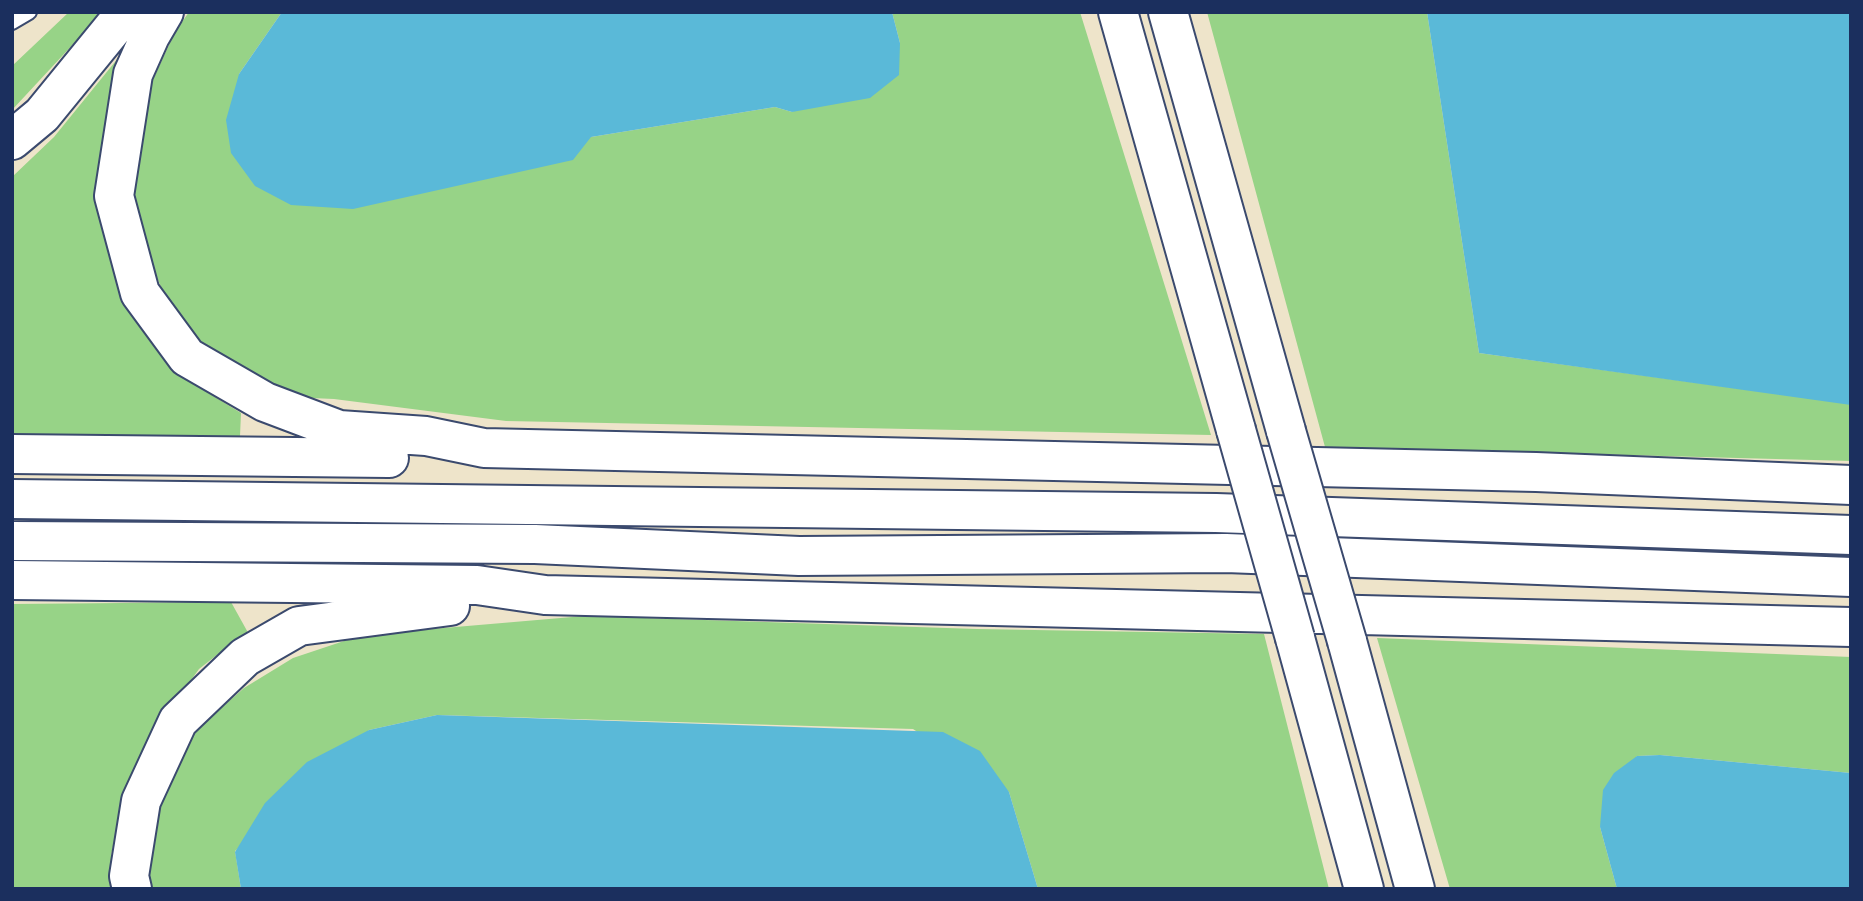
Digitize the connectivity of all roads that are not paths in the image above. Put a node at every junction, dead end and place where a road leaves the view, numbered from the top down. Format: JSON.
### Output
{"nodes":[{"id":1,"x":29,"y":12,"type":"edge"},
{"id":2,"x":125,"y":12,"type":"edge"},
{"id":3,"x":164,"y":12,"type":"edge"},
{"id":4,"x":1118,"y":12,"type":"edge"},
{"id":5,"x":1168,"y":12,"type":"edge"},
{"id":6,"x":12,"y":22,"type":"edge"},
{"id":7,"x":12,"y":140,"type":"edge"},
{"id":8,"x":484,"y":448,"type":"junction"},
{"id":9,"x":12,"y":454,"type":"edge"},
{"id":10,"x":1851,"y":485,"type":"edge"},
{"id":11,"x":12,"y":499,"type":"edge"},
{"id":12,"x":1851,"y":535,"type":"edge"},
{"id":13,"x":12,"y":541,"type":"edge"},
{"id":14,"x":1851,"y":576,"type":"edge"},
{"id":15,"x":12,"y":580,"type":"edge"},
{"id":16,"x":545,"y":595,"type":"junction"},
{"id":17,"x":1851,"y":627,"type":"edge"},
{"id":18,"x":132,"y":889,"type":"edge"},
{"id":19,"x":1364,"y":889,"type":"edge"},
{"id":20,"x":1415,"y":889,"type":"edge"}],
"edges":[{"from":1,"to":6,"type":"lane"},
{"from":2,"to":7,"type":"highway"},
{"from":3,"to":8,"type":"highway"},
{"from":4,"to":19,"type":"highway","bridge":true},
{"from":5,"to":20,"type":"highway","bridge":true},
{"from":8,"to":9,"type":"highway"},
{"from":8,"to":10,"type":"highway"},
{"from":11,"to":12,"type":"highway"},
{"from":13,"to":14,"type":"highway"},
{"from":15,"to":16,"type":"highway"},
{"from":16,"to":17,"type":"highway"},
{"from":16,"to":18,"type":"highway"}]}
